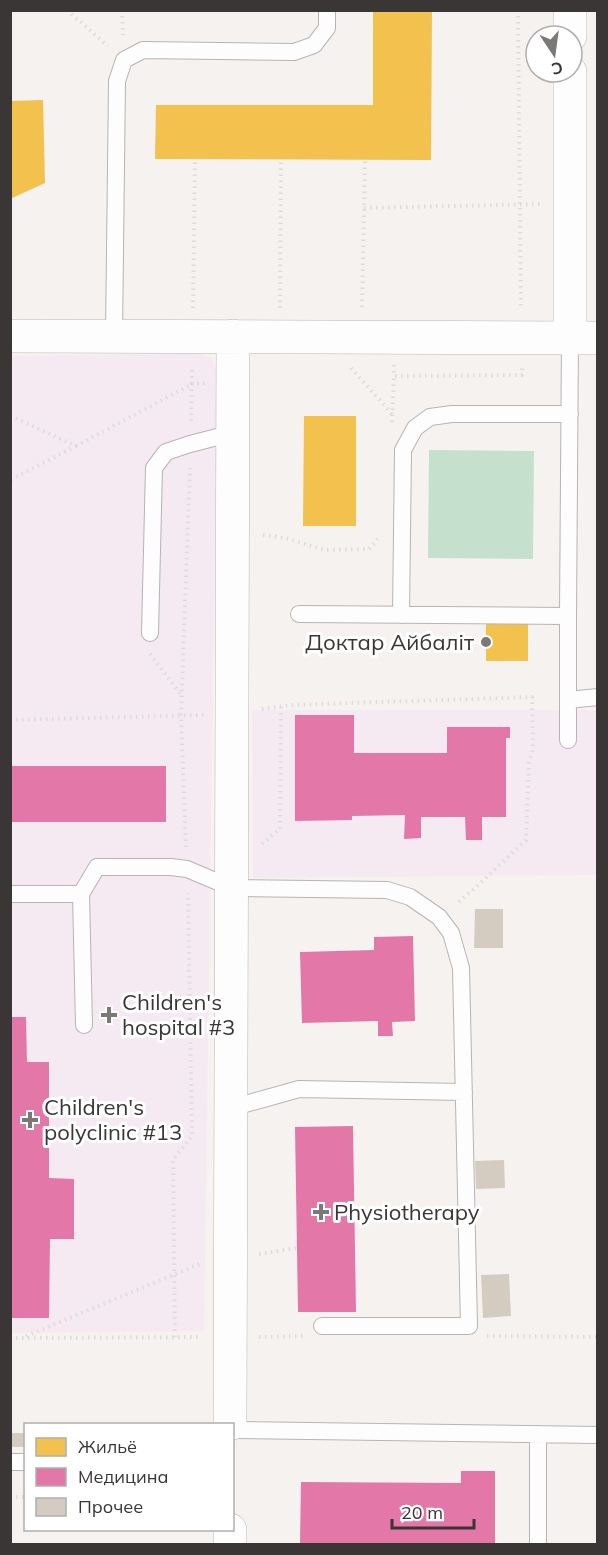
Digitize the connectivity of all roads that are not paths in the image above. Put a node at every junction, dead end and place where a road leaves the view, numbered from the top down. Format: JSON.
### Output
{"nodes":[{"id":1,"x":327,"y":10,"type":"edge"},
{"id":2,"x":570,"y":84,"type":"edge"},
{"id":3,"x":10,"y":336,"type":"edge"},
{"id":4,"x":114,"y":336,"type":"junction"},
{"id":5,"x":233,"y":336,"type":"junction"},
{"id":6,"x":584,"y":338,"type":"edge"},
{"id":7,"x":570,"y":414,"type":"junction"},
{"id":8,"x":232,"y":433,"type":"junction"},
{"id":9,"x":299,"y":614,"type":"dead end"},
{"id":10,"x":401,"y":615,"type":"junction"},
{"id":11,"x":568,"y":616,"type":"junction"},
{"id":12,"x":150,"y":633,"type":"dead end"},
{"id":13,"x":597,"y":697,"type":"edge"},
{"id":14,"x":568,"y":700,"type":"junction"},
{"id":15,"x":568,"y":740,"type":"dead end"},
{"id":16,"x":232,"y":879,"type":"junction"},
{"id":17,"x":10,"y":894,"type":"edge"},
{"id":18,"x":81,"y":894,"type":"junction"},
{"id":19,"x":84,"y":1025,"type":"dead end"},
{"id":20,"x":464,"y":1092,"type":"junction"},
{"id":21,"x":231,"y":1108,"type":"junction"},
{"id":22,"x":322,"y":1326,"type":"dead end"},
{"id":23,"x":230,"y":1423,"type":"edge"},
{"id":24,"x":234,"y":1430,"type":"edge"},
{"id":25,"x":538,"y":1434,"type":"junction"},
{"id":26,"x":597,"y":1435,"type":"edge"},
{"id":27,"x":538,"y":1545,"type":"edge"}],
"edges":[{"from":1,"to":4,"type":"lane"},
{"from":2,"to":6,"type":"street"},
{"from":3,"to":4,"type":"street"},
{"from":4,"to":5,"type":"street"},
{"from":5,"to":6,"type":"street"},
{"from":5,"to":8,"type":"street"},
{"from":6,"to":7,"type":"lane"},
{"from":7,"to":10,"type":"lane"},
{"from":7,"to":11,"type":"lane"},
{"from":8,"to":12,"type":"lane"},
{"from":8,"to":16,"type":"street"},
{"from":9,"to":10,"type":"lane"},
{"from":10,"to":11,"type":"lane"},
{"from":11,"to":14,"type":"lane"},
{"from":13,"to":14,"type":"lane"},
{"from":14,"to":15,"type":"lane"},
{"from":16,"to":18,"type":"lane"},
{"from":16,"to":20,"type":"lane"},
{"from":16,"to":21,"type":"street"},
{"from":17,"to":18,"type":"lane"},
{"from":18,"to":19,"type":"lane"},
{"from":20,"to":21,"type":"lane"},
{"from":20,"to":22,"type":"lane"},
{"from":21,"to":23,"type":"street"},
{"from":24,"to":25,"type":"lane"},
{"from":25,"to":26,"type":"lane"},
{"from":25,"to":27,"type":"lane"}]}
